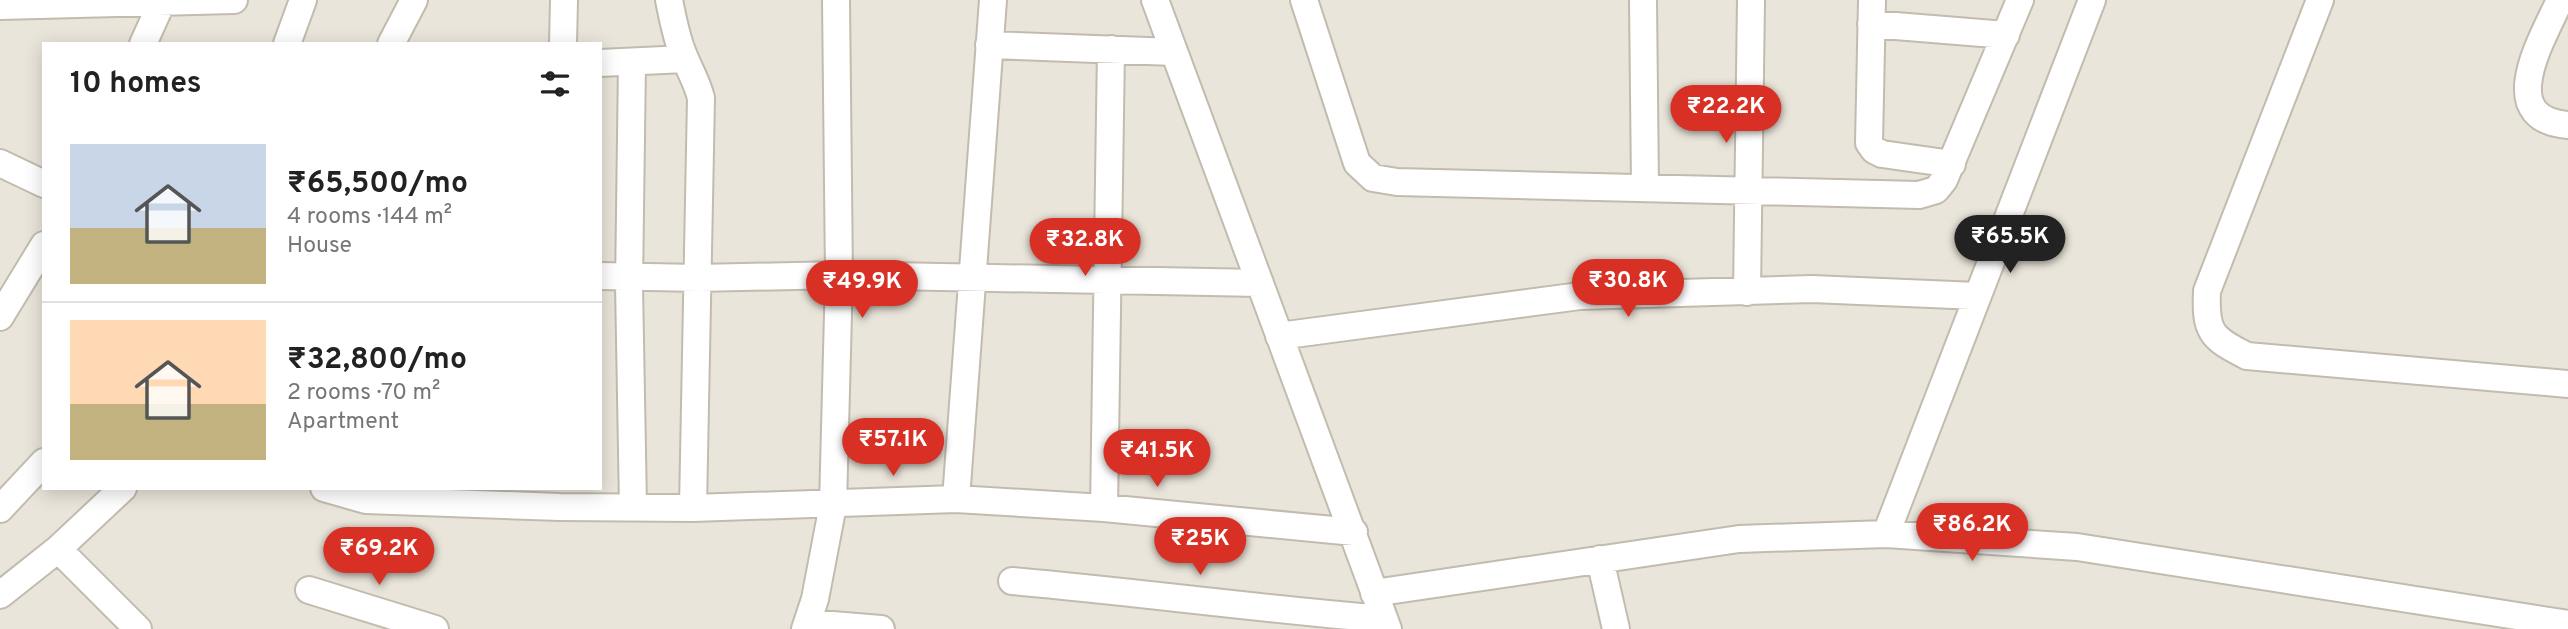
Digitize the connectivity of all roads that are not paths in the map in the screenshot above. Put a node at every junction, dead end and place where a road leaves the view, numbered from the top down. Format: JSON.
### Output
{"nodes":[{"id":1,"x":234,"y":0,"type":"edge"},
{"id":2,"x":303,"y":0,"type":"edge"},
{"id":3,"x":414,"y":0,"type":"edge"},
{"id":4,"x":564,"y":0,"type":"edge"},
{"id":5,"x":669,"y":0,"type":"edge"},
{"id":6,"x":836,"y":0,"type":"edge"},
{"id":7,"x":993,"y":0,"type":"edge"},
{"id":8,"x":1155,"y":0,"type":"edge"},
{"id":9,"x":1304,"y":0,"type":"edge"},
{"id":10,"x":1643,"y":0,"type":"edge"},
{"id":11,"x":1751,"y":0,"type":"edge"},
{"id":12,"x":2020,"y":0,"type":"edge"},
{"id":13,"x":2092,"y":0,"type":"edge"},
{"id":14,"x":2320,"y":0,"type":"edge"},
{"id":15,"x":2560,"y":0,"type":"edge"},
{"id":16,"x":162,"y":2,"type":"junction"},
{"id":17,"x":0,"y":6,"type":"edge"},
{"id":18,"x":1872,"y":12,"type":"edge"},
{"id":19,"x":2006,"y":35,"type":"junction"},
{"id":20,"x":144,"y":42,"type":"edge"},
{"id":21,"x":288,"y":42,"type":"edge"},
{"id":22,"x":392,"y":42,"type":"edge"},
{"id":23,"x":563,"y":42,"type":"edge"},
{"id":24,"x":989,"y":45,"type":"junction"},
{"id":25,"x":1111,"y":50,"type":"junction"},
{"id":26,"x":1174,"y":52,"type":"junction"},
{"id":27,"x":685,"y":59,"type":"junction"},
{"id":28,"x":632,"y":62,"type":"junction"},
{"id":29,"x":602,"y":63,"type":"edge"},
{"id":30,"x":2568,"y":125,"type":"edge"},
{"id":31,"x":0,"y":163,"type":"edge"},
{"id":32,"x":1952,"y":164,"type":"junction"},
{"id":33,"x":42,"y":183,"type":"edge"},
{"id":34,"x":1645,"y":186,"type":"junction"},
{"id":35,"x":1749,"y":192,"type":"junction"},
{"id":36,"x":42,"y":248,"type":"edge"},
{"id":37,"x":839,"y":275,"type":"junction"},
{"id":38,"x":602,"y":276,"type":"edge"},
{"id":39,"x":629,"y":277,"type":"junction"},
{"id":40,"x":972,"y":277,"type":"junction"},
{"id":41,"x":698,"y":278,"type":"junction"},
{"id":42,"x":1108,"y":280,"type":"junction"},
{"id":43,"x":1260,"y":284,"type":"junction"},
{"id":44,"x":1747,"y":292,"type":"junction"},
{"id":45,"x":1977,"y":296,"type":"junction"},
{"id":46,"x":0,"y":317,"type":"edge"},
{"id":47,"x":1279,"y":336,"type":"junction"},
{"id":48,"x":2568,"y":384,"type":"edge"},
{"id":49,"x":42,"y":464,"type":"edge"},
{"id":50,"x":121,"y":490,"type":"edge"},
{"id":51,"x":331,"y":490,"type":"edge"},
{"id":52,"x":416,"y":496,"type":"edge"},
{"id":53,"x":560,"y":497,"type":"edge"},
{"id":54,"x":956,"y":499,"type":"junction"},
{"id":55,"x":833,"y":505,"type":"junction"},
{"id":56,"x":633,"y":507,"type":"junction"},
{"id":57,"x":693,"y":508,"type":"junction"},
{"id":58,"x":1104,"y":508,"type":"junction"},
{"id":59,"x":0,"y":509,"type":"edge"},
{"id":60,"x":1354,"y":532,"type":"junction"},
{"id":61,"x":1886,"y":534,"type":"junction"},
{"id":62,"x":58,"y":549,"type":"junction"},
{"id":63,"x":1600,"y":559,"type":"junction"},
{"id":64,"x":1013,"y":581,"type":"dead end"},
{"id":65,"x":309,"y":590,"type":"dead end"},
{"id":66,"x":1374,"y":593,"type":"junction"},
{"id":67,"x":0,"y":595,"type":"edge"},
{"id":68,"x":1386,"y":624,"type":"edge"},
{"id":69,"x":2568,"y":625,"type":"edge"},
{"id":70,"x":806,"y":626,"type":"edge"},
{"id":71,"x":138,"y":629,"type":"edge"},
{"id":72,"x":435,"y":629,"type":"edge"},
{"id":73,"x":881,"y":629,"type":"edge"},
{"id":74,"x":1616,"y":629,"type":"edge"}],
"edges":[{"from":1,"to":16,"type":"street"},
{"from":2,"to":21,"type":"street"},
{"from":3,"to":22,"type":"street"},
{"from":4,"to":23,"type":"street"},
{"from":5,"to":27,"type":"street"},
{"from":6,"to":37,"type":"street"},
{"from":7,"to":24,"type":"street"},
{"from":8,"to":26,"type":"street"},
{"from":9,"to":34,"type":"street"},
{"from":10,"to":34,"type":"street"},
{"from":11,"to":35,"type":"street"},
{"from":12,"to":19,"type":"street"},
{"from":13,"to":45,"type":"street"},
{"from":14,"to":48,"type":"street"},
{"from":15,"to":30,"type":"street"},
{"from":16,"to":17,"type":"street"},
{"from":16,"to":20,"type":"street"},
{"from":18,"to":19,"type":"street"},
{"from":18,"to":32,"type":"street"},
{"from":19,"to":32,"type":"street"},
{"from":24,"to":25,"type":"street"},
{"from":24,"to":40,"type":"street"},
{"from":25,"to":26,"type":"street"},
{"from":25,"to":42,"type":"street"},
{"from":26,"to":43,"type":"street"},
{"from":27,"to":28,"type":"street"},
{"from":27,"to":41,"type":"street"},
{"from":28,"to":29,"type":"street"},
{"from":28,"to":39,"type":"street"},
{"from":31,"to":33,"type":"street"},
{"from":32,"to":35,"type":"street"},
{"from":34,"to":35,"type":"street"},
{"from":35,"to":44,"type":"street"},
{"from":36,"to":46,"type":"street"},
{"from":37,"to":40,"type":"street"},
{"from":37,"to":41,"type":"street"},
{"from":37,"to":55,"type":"street"},
{"from":38,"to":39,"type":"street"},
{"from":39,"to":41,"type":"street"},
{"from":39,"to":56,"type":"street"},
{"from":40,"to":42,"type":"street"},
{"from":40,"to":54,"type":"street"},
{"from":41,"to":57,"type":"street"},
{"from":42,"to":43,"type":"street"},
{"from":42,"to":58,"type":"street"},
{"from":43,"to":47,"type":"street"},
{"from":44,"to":45,"type":"street"},
{"from":44,"to":47,"type":"street"},
{"from":45,"to":61,"type":"street"},
{"from":47,"to":60,"type":"street"},
{"from":49,"to":59,"type":"street"},
{"from":50,"to":62,"type":"street"},
{"from":51,"to":52,"type":"street"},
{"from":52,"to":53,"type":"street"},
{"from":53,"to":56,"type":"street"},
{"from":54,"to":55,"type":"street"},
{"from":54,"to":58,"type":"street"},
{"from":55,"to":57,"type":"street"},
{"from":55,"to":70,"type":"street"},
{"from":56,"to":57,"type":"street"},
{"from":58,"to":60,"type":"street"},
{"from":60,"to":66,"type":"street"},
{"from":61,"to":63,"type":"street"},
{"from":61,"to":69,"type":"street"},
{"from":62,"to":67,"type":"street"},
{"from":62,"to":71,"type":"street"},
{"from":63,"to":66,"type":"street"},
{"from":63,"to":74,"type":"street"},
{"from":64,"to":68,"type":"street"},
{"from":65,"to":72,"type":"street"},
{"from":66,"to":68,"type":"street"},
{"from":70,"to":73,"type":"street"}]}
